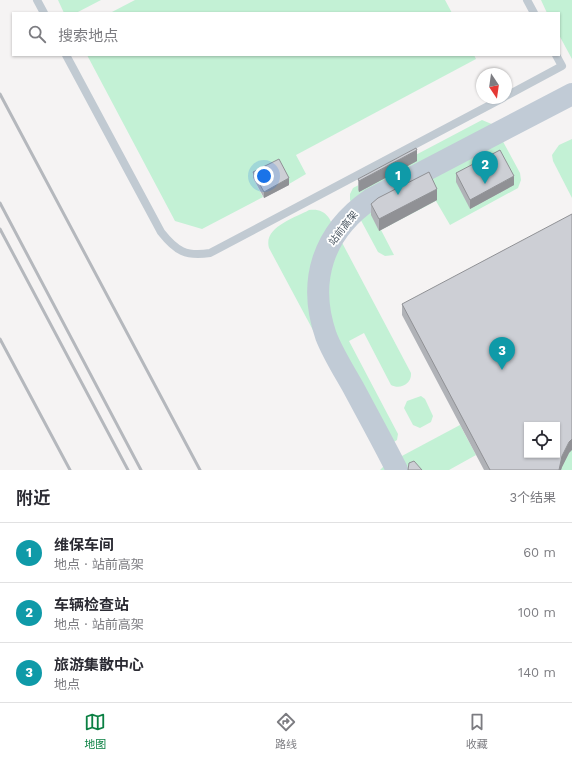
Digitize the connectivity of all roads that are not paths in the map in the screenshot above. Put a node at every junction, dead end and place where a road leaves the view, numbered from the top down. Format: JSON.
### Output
{"nodes":[{"id":1,"x":37,"y":0,"type":"edge"},
{"id":2,"x":528,"y":0,"type":"edge"},
{"id":3,"x":43,"y":12,"type":"edge"},
{"id":4,"x":534,"y":12,"type":"edge"},
{"id":5,"x":67,"y":56,"type":"edge"},
{"id":6,"x":557,"y":56,"type":"edge"},
{"id":7,"x":512,"y":93,"type":"edge"},
{"id":8,"x":572,"y":94,"type":"edge"},
{"id":9,"x":492,"y":104,"type":"edge"},
{"id":10,"x":397,"y":470,"type":"edge"}],
"edges":[{"from":1,"to":3,"type":"lane"},
{"from":2,"to":4,"type":"lane"},
{"from":5,"to":9,"type":"lane"},
{"from":6,"to":7,"type":"lane"},
{"from":8,"to":10,"type":"main road","name":"站前高架"}]}
